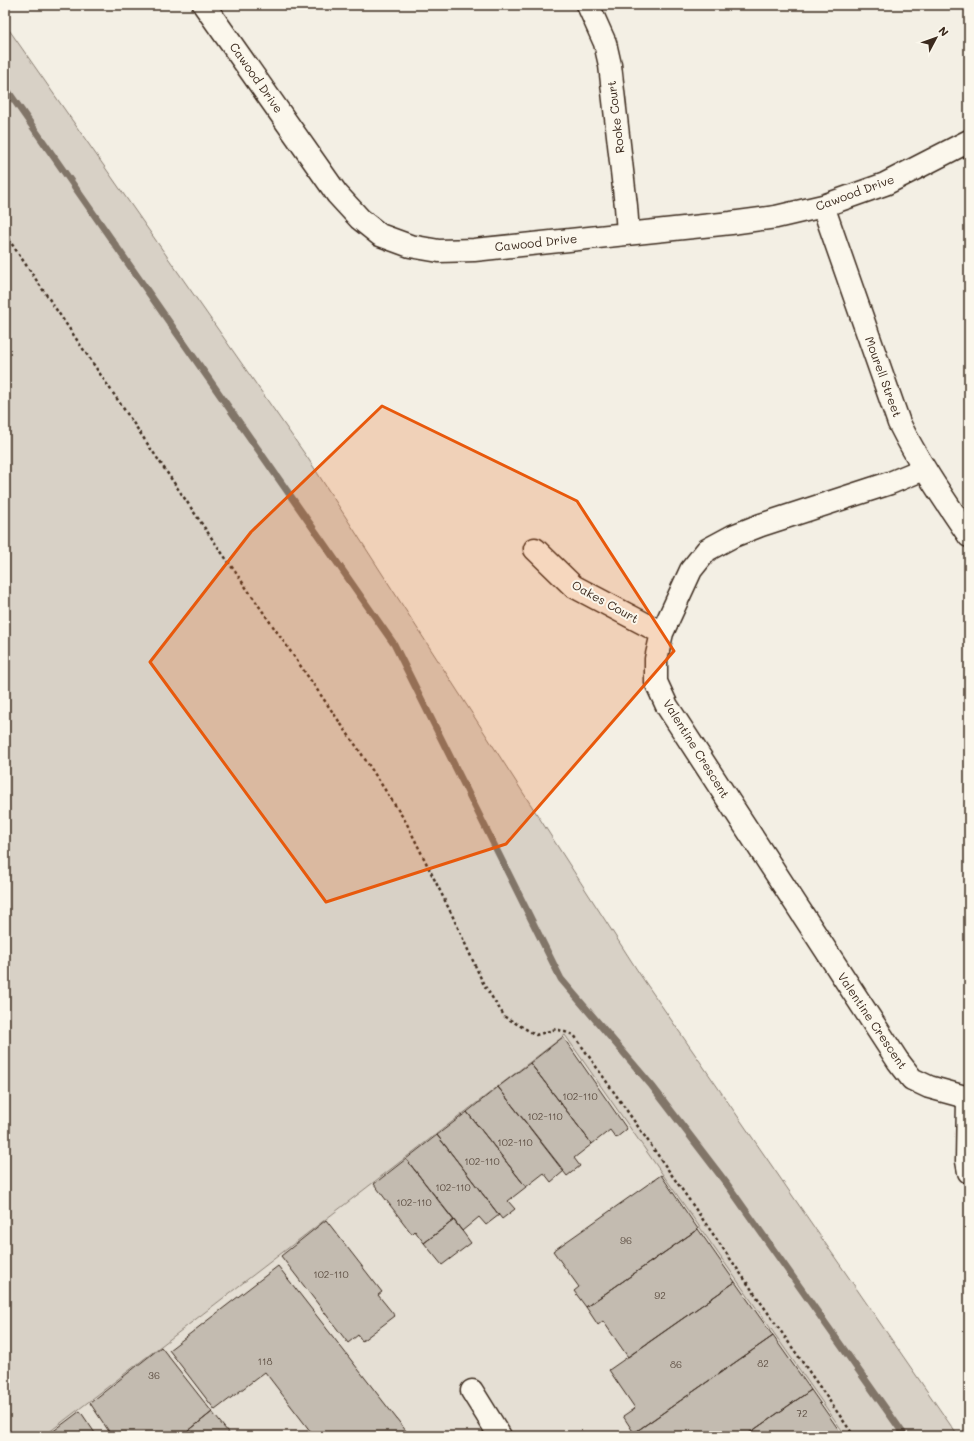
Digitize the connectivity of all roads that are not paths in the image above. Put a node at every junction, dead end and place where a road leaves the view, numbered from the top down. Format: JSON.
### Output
{"nodes":[{"id":1,"x":204,"y":5,"type":"edge"},
{"id":2,"x":588,"y":5,"type":"edge"},
{"id":3,"x":969,"y":141,"type":"edge"},
{"id":4,"x":823,"y":206,"type":"junction"},
{"id":5,"x":628,"y":233,"type":"junction"},
{"id":6,"x":924,"y":469,"type":"junction"},
{"id":7,"x":969,"y":536,"type":"edge"},
{"id":8,"x":535,"y":549,"type":"dead end"},
{"id":9,"x":662,"y":633,"type":"junction"},
{"id":10,"x":968,"y":1098,"type":"edge"},
{"id":11,"x":969,"y":1172,"type":"edge"},
{"id":12,"x":472,"y":1391,"type":"dead end"},
{"id":13,"x":500,"y":1436,"type":"edge"}],
"edges":[{"from":1,"to":5,"type":"street","name":"Cawood Drive"},
{"from":2,"to":5,"type":"street","name":"Rooke Court"},
{"from":3,"to":4,"type":"street","name":"Cawood Drive"},
{"from":4,"to":5,"type":"street","name":"Cawood Drive"},
{"from":4,"to":6,"type":"street","name":"Mourell Street"},
{"from":6,"to":7,"type":"street","name":"Mourell Street"},
{"from":6,"to":9,"type":"street","name":"Valentine Crescent"},
{"from":8,"to":9,"type":"street","name":"Oakes Court"},
{"from":9,"to":10,"type":"street","name":"Valentine Crescent"},
{"from":10,"to":11,"type":"street"},
{"from":12,"to":13,"type":"street"}]}
